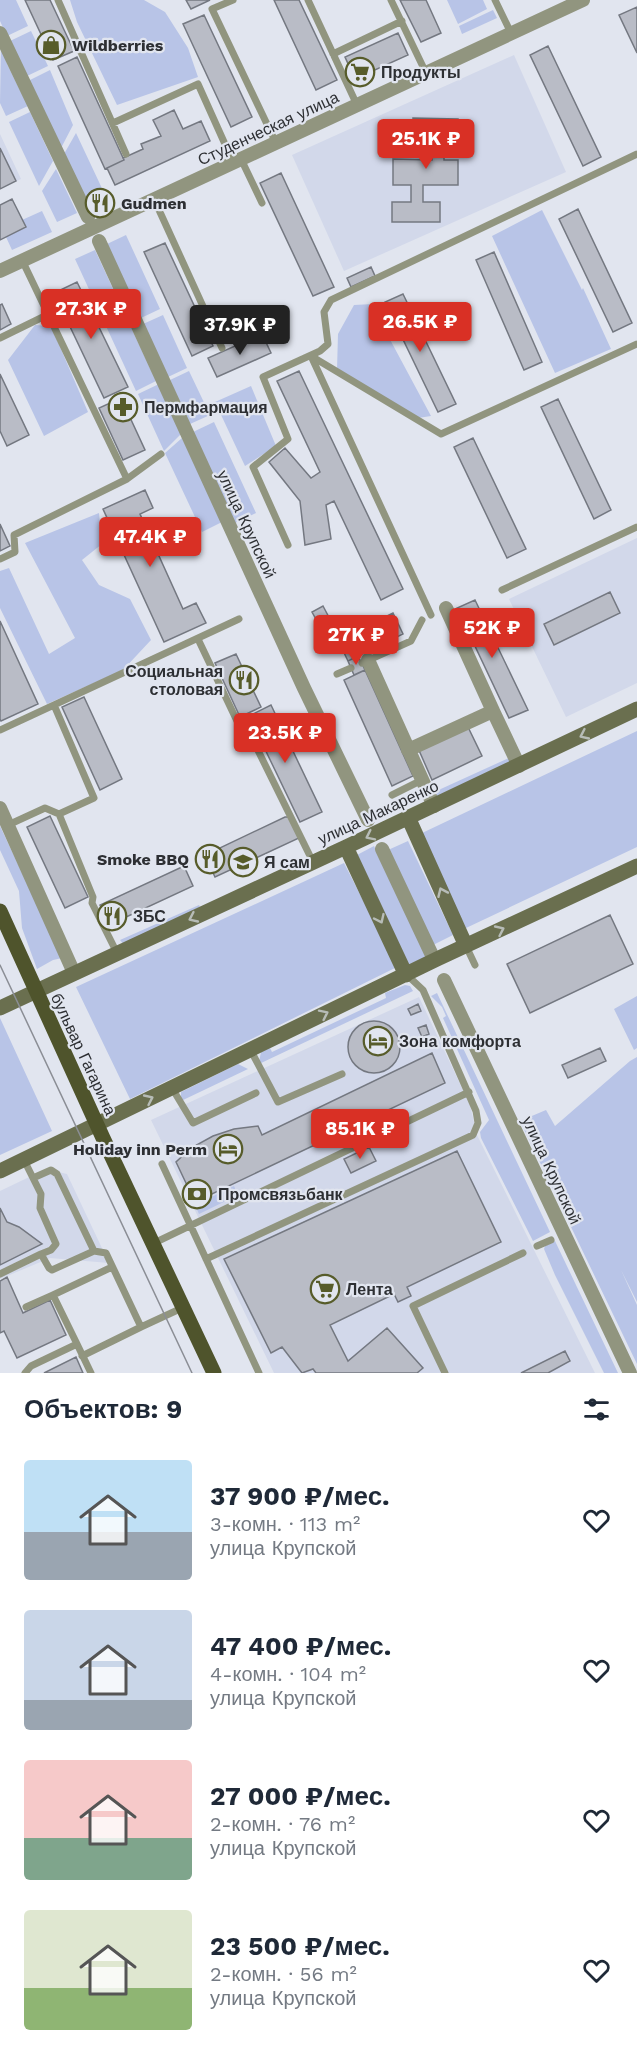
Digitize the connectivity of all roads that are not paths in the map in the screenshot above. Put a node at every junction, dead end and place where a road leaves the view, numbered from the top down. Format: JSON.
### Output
{"nodes":[{"id":1,"x":58,"y":0,"type":"edge"},
{"id":2,"x":233,"y":0,"type":"edge"},
{"id":3,"x":308,"y":0,"type":"edge"},
{"id":4,"x":391,"y":0,"type":"edge"},
{"id":5,"x":495,"y":0,"type":"edge"},
{"id":6,"x":583,"y":0,"type":"edge"},
{"id":7,"x":402,"y":21,"type":"junction"},
{"id":8,"x":0,"y":33,"type":"edge"},
{"id":9,"x":511,"y":33,"type":"junction"},
{"id":10,"x":333,"y":54,"type":"junction"},
{"id":11,"x":426,"y":73,"type":"junction"},
{"id":12,"x":357,"y":105,"type":"junction"},
{"id":13,"x":113,"y":123,"type":"junction"},
{"id":14,"x":276,"y":143,"type":"junction"},
{"id":15,"x":126,"y":154,"type":"dead end"},
{"id":16,"x":637,"y":154,"type":"edge"},
{"id":17,"x":237,"y":161,"type":"junction"},
{"id":18,"x":154,"y":199,"type":"junction"},
{"id":19,"x":259,"y":202,"type":"dead end"},
{"id":20,"x":88,"y":217,"type":"dead end"},
{"id":21,"x":99,"y":240,"type":"dead end"},
{"id":22,"x":22,"y":260,"type":"junction"},
{"id":23,"x":0,"y":271,"type":"edge"},
{"id":24,"x":49,"y":314,"type":"junction"},
{"id":25,"x":0,"y":338,"type":"edge"},
{"id":26,"x":637,"y":344,"type":"edge"},
{"id":27,"x":222,"y":348,"type":"dead end"},
{"id":28,"x":311,"y":356,"type":"junction"},
{"id":29,"x":161,"y":454,"type":"dead end"},
{"id":30,"x":127,"y":479,"type":"junction"},
{"id":31,"x":637,"y":527,"type":"edge"},
{"id":32,"x":288,"y":545,"type":"dead end"},
{"id":33,"x":0,"y":558,"type":"edge"},
{"id":34,"x":502,"y":590,"type":"dead end"},
{"id":35,"x":446,"y":608,"type":"dead end"},
{"id":36,"x":431,"y":615,"type":"dead end"},
{"id":37,"x":239,"y":619,"type":"dead end"},
{"id":38,"x":422,"y":620,"type":"dead end"},
{"id":39,"x":198,"y":639,"type":"junction"},
{"id":40,"x":365,"y":662,"type":"joint"},
{"id":41,"x":351,"y":668,"type":"dead end"},
{"id":42,"x":337,"y":674,"type":"dead end"},
{"id":43,"x":54,"y":705,"type":"junction"},
{"id":44,"x":637,"y":710,"type":"edge"},
{"id":45,"x":493,"y":711,"type":"junction"},
{"id":46,"x":0,"y":730,"type":"edge"},
{"id":47,"x":408,"y":750,"type":"junction"},
{"id":48,"x":519,"y":766,"type":"junction"},
{"id":49,"x":423,"y":780,"type":"junction"},
{"id":50,"x":392,"y":795,"type":"dead end"},
{"id":51,"x":434,"y":806,"type":"junction"},
{"id":52,"x":0,"y":808,"type":"edge"},
{"id":53,"x":59,"y":814,"type":"junction"},
{"id":54,"x":408,"y":817,"type":"junction"},
{"id":55,"x":368,"y":820,"type":"dead end"},
{"id":56,"x":8,"y":825,"type":"junction"},
{"id":57,"x":346,"y":848,"type":"junction"},
{"id":58,"x":382,"y":849,"type":"dead end"},
{"id":59,"x":313,"y":862,"type":"junction"},
{"id":60,"x":637,"y":866,"type":"edge"},
{"id":61,"x":0,"y":912,"type":"edge"},
{"id":62,"x":466,"y":946,"type":"junction"},
{"id":63,"x":117,"y":953,"type":"junction"},
{"id":64,"x":431,"y":953,"type":"dead end"},
{"id":65,"x":475,"y":965,"type":"dead end"},
{"id":66,"x":74,"y":973,"type":"junction"},
{"id":67,"x":406,"y":975,"type":"junction"},
{"id":68,"x":444,"y":980,"type":"dead end"},
{"id":69,"x":36,"y":992,"type":"junction"},
{"id":70,"x":0,"y":1008,"type":"edge"},
{"id":71,"x":250,"y":1049,"type":"junction"},
{"id":72,"x":342,"y":1074,"type":"dead end"},
{"id":73,"x":172,"y":1088,"type":"junction"},
{"id":74,"x":469,"y":1092,"type":"junction"},
{"id":75,"x":256,"y":1093,"type":"dead end"},
{"id":76,"x":96,"y":1125,"type":"junction"},
{"id":77,"x":24,"y":1160,"type":"junction"},
{"id":78,"x":162,"y":1164,"type":"dead end"},
{"id":79,"x":0,"y":1171,"type":"edge"},
{"id":80,"x":33,"y":1178,"type":"junction"},
{"id":81,"x":191,"y":1226,"type":"junction"},
{"id":82,"x":551,"y":1240,"type":"dead end"},
{"id":83,"x":152,"y":1245,"type":"junction"},
{"id":84,"x":537,"y":1246,"type":"dead end"},
{"id":85,"x":94,"y":1251,"type":"junction"},
{"id":86,"x":523,"y":1253,"type":"dead end"},
{"id":87,"x":41,"y":1254,"type":"junction"},
{"id":88,"x":206,"y":1259,"type":"junction"},
{"id":89,"x":112,"y":1267,"type":"junction"},
{"id":90,"x":0,"y":1274,"type":"edge"},
{"id":91,"x":53,"y":1295,"type":"junction"},
{"id":92,"x":26,"y":1307,"type":"dead end"},
{"id":93,"x":182,"y":1308,"type":"junction"},
{"id":94,"x":141,"y":1327,"type":"junction"},
{"id":95,"x":77,"y":1344,"type":"junction"},
{"id":96,"x":82,"y":1356,"type":"junction"},
{"id":97,"x":25,"y":1373,"type":"edge"},
{"id":98,"x":91,"y":1373,"type":"edge"},
{"id":99,"x":214,"y":1373,"type":"edge"},
{"id":100,"x":259,"y":1373,"type":"edge"},
{"id":101,"x":445,"y":1373,"type":"edge"},
{"id":102,"x":630,"y":1373,"type":"edge"}],
"edges":[{"from":1,"to":13,"type":"lane"},
{"from":2,"to":14,"type":"lane"},
{"from":3,"to":10,"type":"lane"},
{"from":4,"to":7,"type":"lane"},
{"from":5,"to":9,"type":"lane"},
{"from":6,"to":9,"type":"street","name":"Студенческая улица"},
{"from":7,"to":10,"type":"lane"},
{"from":7,"to":11,"type":"lane"},
{"from":8,"to":20,"type":"street"},
{"from":9,"to":11,"type":"street","name":"Студенческая улица"},
{"from":10,"to":12,"type":"lane"},
{"from":11,"to":12,"type":"street","name":"Студенческая улица"},
{"from":12,"to":14,"type":"street","name":"Студенческая улица"},
{"from":13,"to":15,"type":"lane"},
{"from":13,"to":17,"type":"lane"},
{"from":14,"to":17,"type":"street","name":"Студенческая улица"},
{"from":16,"to":28,"type":"lane"},
{"from":17,"to":18,"type":"street","name":"Студенческая улица"},
{"from":17,"to":19,"type":"lane"},
{"from":18,"to":22,"type":"street","name":"Студенческая улица"},
{"from":18,"to":27,"type":"lane"},
{"from":21,"to":55,"type":"street","name":"улица Крупской"},
{"from":22,"to":23,"type":"street","name":"Студенческая улица"},
{"from":22,"to":24,"type":"lane"},
{"from":24,"to":25,"type":"lane"},
{"from":24,"to":30,"type":"lane"},
{"from":26,"to":28,"type":"lane"},
{"from":28,"to":32,"type":"lane"},
{"from":28,"to":36,"type":"lane"},
{"from":29,"to":30,"type":"lane"},
{"from":30,"to":33,"type":"lane"},
{"from":31,"to":34,"type":"lane"},
{"from":35,"to":45,"type":"street"},
{"from":37,"to":39,"type":"lane"},
{"from":38,"to":40,"type":"lane"},
{"from":39,"to":43,"type":"lane"},
{"from":39,"to":59,"type":"lane"},
{"from":40,"to":47,"type":"street"},
{"from":41,"to":42,"type":"lane"},
{"from":43,"to":46,"type":"lane"},
{"from":43,"to":53,"type":"lane"},
{"from":44,"to":48,"type":"main road","name":"улица Макаренко","one_way":true},
{"from":45,"to":47,"type":"street"},
{"from":45,"to":48,"type":"street"},
{"from":47,"to":49,"type":"street"},
{"from":48,"to":51,"type":"main road","name":"улица Макаренко"},
{"from":49,"to":50,"type":"lane"},
{"from":49,"to":51,"type":"street"},
{"from":51,"to":54,"type":"main road","name":"улица Макаренко"},
{"from":52,"to":56,"type":"street","name":"бульвар Гагарина"},
{"from":53,"to":56,"type":"lane"},
{"from":53,"to":63,"type":"lane"},
{"from":54,"to":57,"type":"main road","name":"улица Макаренко","one_way":true},
{"from":62,"to":54,"type":"main road","one_way":true},
{"from":56,"to":66,"type":"street","name":"бульвар Гагарина"},
{"from":57,"to":59,"type":"main road","name":"улица Макаренко"},
{"from":57,"to":67,"type":"main road","one_way":true},
{"from":58,"to":64,"type":"street"},
{"from":59,"to":63,"type":"main road","name":"улица Макаренко","one_way":true},
{"from":62,"to":60,"type":"main road","one_way":true},
{"from":61,"to":69,"type":"main road","name":"бульвар Гагарина"},
{"from":62,"to":65,"type":"lane"},
{"from":62,"to":67,"type":"main road"},
{"from":63,"to":66,"type":"main road","name":"улица Макаренко"},
{"from":66,"to":69,"type":"main road","name":"улица Макаренко"},
{"from":71,"to":67,"type":"main road","one_way":true},
{"from":67,"to":74,"type":"lane"},
{"from":68,"to":102,"type":"street","name":"улица Крупской"},
{"from":69,"to":70,"type":"main road","name":"улица Макаренко"},
{"from":69,"to":76,"type":"main road","name":"бульвар Гагарина"},
{"from":71,"to":72,"type":"lane"},
{"from":71,"to":73,"type":"main road"},
{"from":73,"to":75,"type":"lane"},
{"from":76,"to":73,"type":"main road","one_way":true},
{"from":74,"to":81,"type":"lane"},
{"from":74,"to":88,"type":"lane"},
{"from":76,"to":77,"type":"main road"},
{"from":76,"to":83,"type":"main road","name":"бульвар Гагарина"},
{"from":77,"to":79,"type":"main road"},
{"from":77,"to":80,"type":"lane"},
{"from":78,"to":81,"type":"lane"},
{"from":80,"to":85,"type":"lane"},
{"from":80,"to":87,"type":"lane"},
{"from":81,"to":83,"type":"lane"},
{"from":81,"to":88,"type":"lane"},
{"from":82,"to":84,"type":"lane"},
{"from":83,"to":93,"type":"main road","name":"бульвар Гагарина"},
{"from":85,"to":87,"type":"lane"},
{"from":85,"to":89,"type":"lane"},
{"from":86,"to":101,"type":"lane"},
{"from":87,"to":90,"type":"lane"},
{"from":88,"to":100,"type":"lane"},
{"from":89,"to":91,"type":"lane"},
{"from":89,"to":94,"type":"lane"},
{"from":91,"to":92,"type":"lane"},
{"from":91,"to":95,"type":"lane"},
{"from":93,"to":94,"type":"lane"},
{"from":93,"to":99,"type":"main road","name":"бульвар Гагарина"},
{"from":94,"to":96,"type":"lane"},
{"from":95,"to":96,"type":"lane"},
{"from":95,"to":97,"type":"lane"},
{"from":96,"to":98,"type":"lane"}]}
